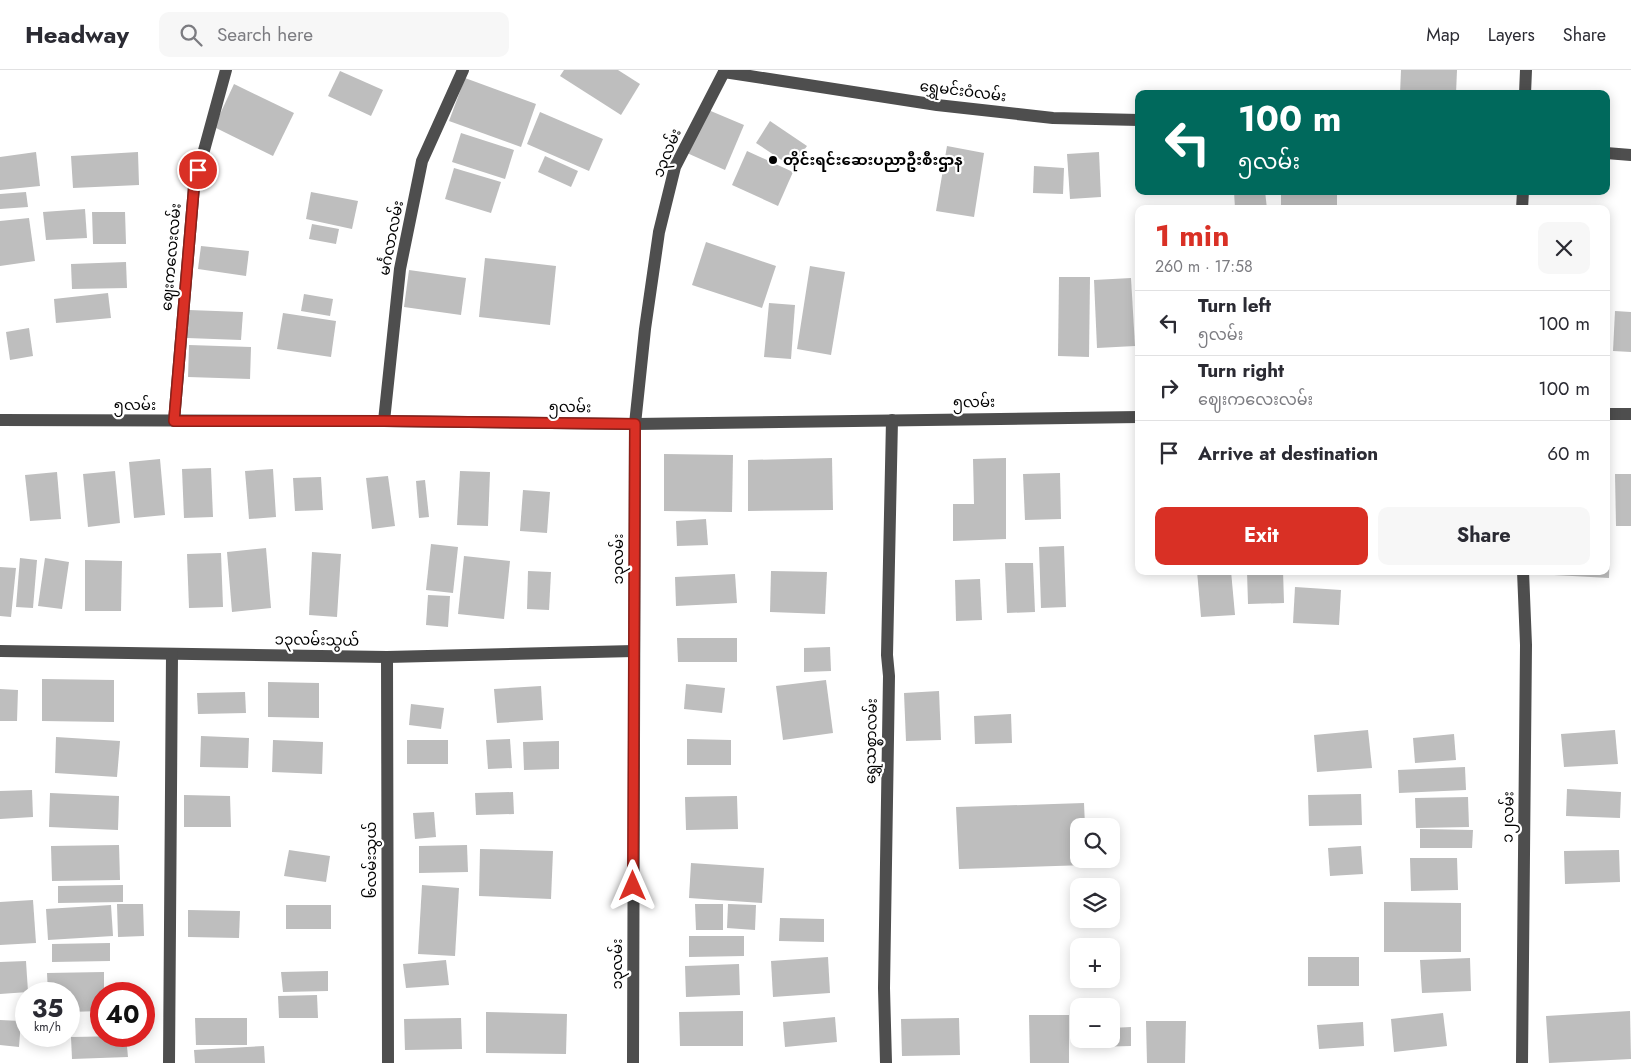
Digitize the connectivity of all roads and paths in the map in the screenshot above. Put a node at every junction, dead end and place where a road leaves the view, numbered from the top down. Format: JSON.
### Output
{"nodes":[{"id":1,"x":226,"y":70,"type":"edge"},
{"id":2,"x":463,"y":70,"type":"edge"},
{"id":3,"x":1526,"y":70,"type":"edge"},
{"id":4,"x":725,"y":71,"type":"edge"},
{"id":5,"x":1526,"y":90,"type":"edge"},
{"id":6,"x":1135,"y":120,"type":"edge"},
{"id":7,"x":1610,"y":153,"type":"edge"},
{"id":8,"x":1631,"y":155,"type":"edge"},
{"id":9,"x":1610,"y":414,"type":"edge"},
{"id":10,"x":1631,"y":414,"type":"edge"},
{"id":11,"x":1135,"y":417,"type":"edge"},
{"id":12,"x":0,"y":420,"type":"edge"},
{"id":13,"x":892,"y":420,"type":"junction"},
{"id":14,"x":174,"y":421,"type":"junction"},
{"id":15,"x":384,"y":421,"type":"junction"},
{"id":16,"x":635,"y":424,"type":"junction"},
{"id":17,"x":1523,"y":575,"type":"edge"},
{"id":18,"x":0,"y":651,"type":"edge"},
{"id":19,"x":634,"y":651,"type":"junction"},
{"id":20,"x":172,"y":654,"type":"junction"},
{"id":21,"x":387,"y":657,"type":"junction"},
{"id":22,"x":169,"y":1063,"type":"edge"},
{"id":23,"x":388,"y":1063,"type":"edge"},
{"id":24,"x":633,"y":1063,"type":"edge"},
{"id":25,"x":886,"y":1063,"type":"edge"},
{"id":26,"x":1522,"y":1063,"type":"edge"}],
"edges":[{"from":1,"to":14,"type":"street","name":"ဈေးကလေးလမ်း"},
{"from":2,"to":15,"type":"street","name":"မင်္ဂလာလမ်း"},
{"from":3,"to":5,"type":"street"},
{"from":4,"to":6,"type":"street","name":"ရွှေမင်းဝံလမ်း"},
{"from":4,"to":16,"type":"street","name":"၁၃လမ်း"},
{"from":7,"to":8,"type":"street"},
{"from":9,"to":10,"type":"street"},
{"from":11,"to":13,"type":"street","name":"၅လမ်း"},
{"from":12,"to":14,"type":"street","name":"၅လမ်း"},
{"from":13,"to":16,"type":"street","name":"၅လမ်း"},
{"from":13,"to":25,"type":"street","name":"ရွှေသစ္စာလမ်း"},
{"from":14,"to":15,"type":"street","name":"၅လမ်း"},
{"from":15,"to":16,"type":"street","name":"၅လမ်း"},
{"from":16,"to":19,"type":"street","name":"၁၃လမ်း"},
{"from":17,"to":26,"type":"street","name":"၁၂လမ်း"},
{"from":18,"to":20,"type":"street","name":"၁၃လမ်းသွယ်"},
{"from":19,"to":21,"type":"street","name":"၁၃လမ်းသွယ်"},
{"from":19,"to":24,"type":"street","name":"၁၃လမ်း"},
{"from":20,"to":21,"type":"street","name":"၁၃လမ်းသွယ်"},
{"from":20,"to":22,"type":"street"},
{"from":21,"to":23,"type":"street","name":"၆လမ်းသွယ်"}]}
